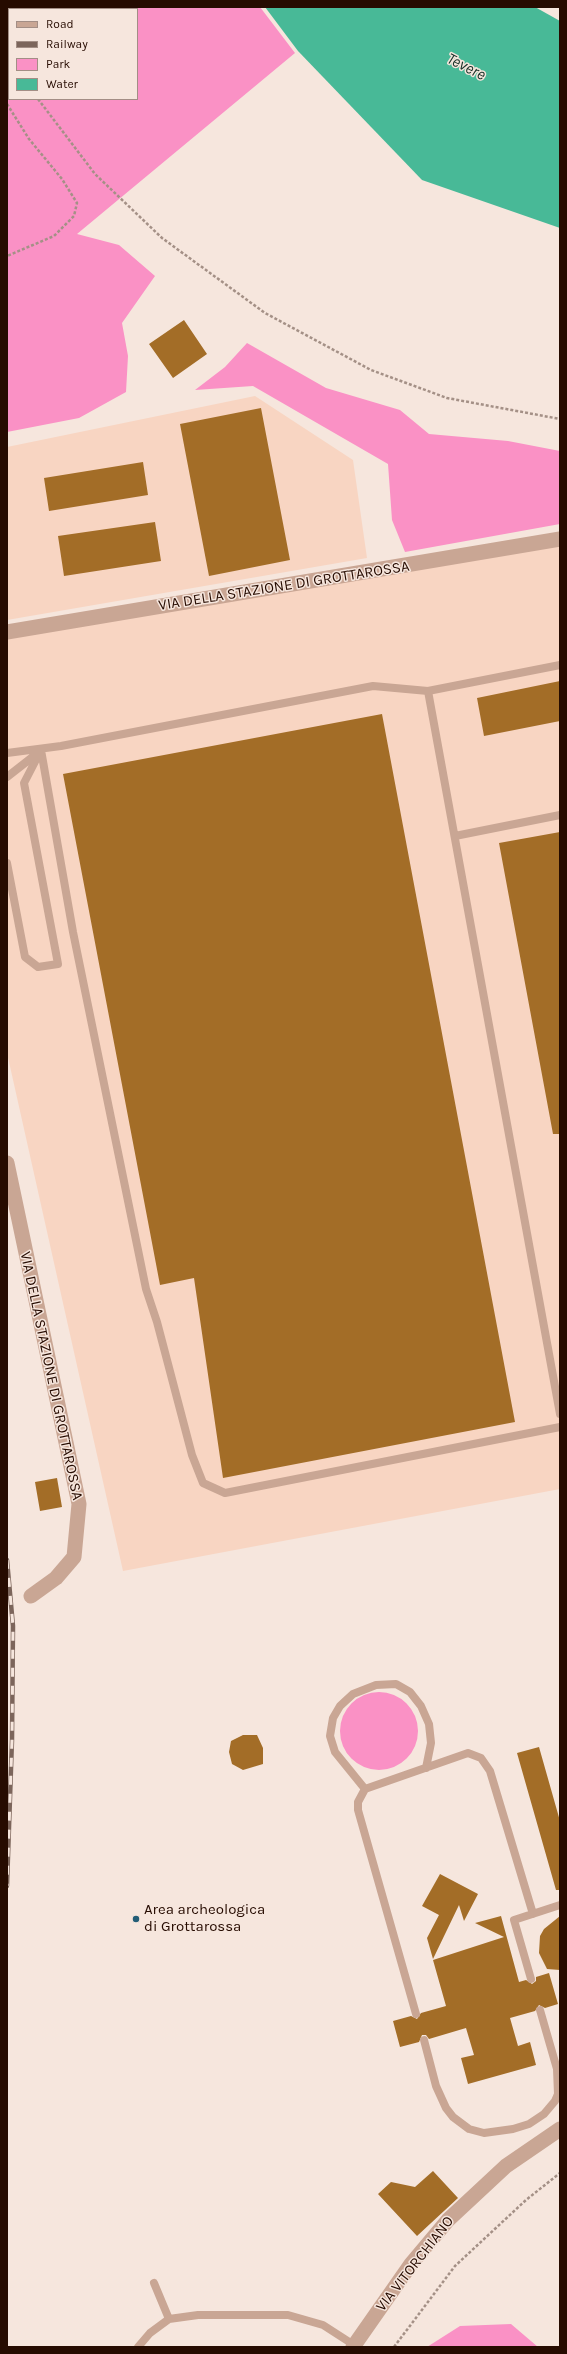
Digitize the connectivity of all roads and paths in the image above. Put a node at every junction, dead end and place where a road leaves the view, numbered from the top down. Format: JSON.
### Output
{"nodes":[{"id":1,"x":39,"y":100,"type":"edge"},
{"id":2,"x":7,"y":104,"type":"edge"},
{"id":3,"x":7,"y":256,"type":"edge"},
{"id":4,"x":560,"y":419,"type":"edge"},
{"id":5,"x":560,"y":539,"type":"edge"},
{"id":6,"x":7,"y":632,"type":"edge"},
{"id":7,"x":560,"y":665,"type":"edge"},
{"id":8,"x":428,"y":691,"type":"junction"},
{"id":9,"x":41,"y":750,"type":"junction"},
{"id":10,"x":7,"y":753,"type":"edge"},
{"id":11,"x":7,"y":777,"type":"edge"},
{"id":12,"x":560,"y":815,"type":"edge"},
{"id":13,"x":455,"y":836,"type":"junction"},
{"id":14,"x":7,"y":863,"type":"edge"},
{"id":15,"x":7,"y":1163,"type":"edge"},
{"id":16,"x":560,"y":1414,"type":"edge"},
{"id":17,"x":560,"y":1427,"type":"edge"},
{"id":18,"x":31,"y":1596,"type":"dead end"},
{"id":19,"x":426,"y":1768,"type":"junction"},
{"id":20,"x":365,"y":1789,"type":"junction"},
{"id":21,"x":560,"y":1905,"type":"edge"},
{"id":22,"x":533,"y":1914,"type":"junction"},
{"id":23,"x":531,"y":1979,"type":"dead end"},
{"id":24,"x":540,"y":2010,"type":"dead end"},
{"id":25,"x":416,"y":2014,"type":"dead end"},
{"id":26,"x":424,"y":2040,"type":"dead end"},
{"id":27,"x":560,"y":2129,"type":"edge"},
{"id":28,"x":560,"y":2173,"type":"edge"},
{"id":29,"x":154,"y":2283,"type":"dead end"},
{"id":30,"x":169,"y":2319,"type":"junction"},
{"id":31,"x":354,"y":2346,"type":"edge"},
{"id":32,"x":138,"y":2347,"type":"edge"},
{"id":33,"x":394,"y":2347,"type":"edge"}],
"edges":[{"from":1,"to":4,"type":"path"},
{"from":2,"to":3,"type":"path"},
{"from":5,"to":6,"type":"street","name":"VIA DELLA STAZIONE DI GROTTAROSSA"},
{"from":7,"to":8,"type":"lane"},
{"from":8,"to":9,"type":"lane"},
{"from":8,"to":13,"type":"lane"},
{"from":9,"to":10,"type":"lane"},
{"from":9,"to":11,"type":"lane"},
{"from":9,"to":14,"type":"lane"},
{"from":9,"to":17,"type":"lane"},
{"from":12,"to":13,"type":"lane"},
{"from":13,"to":16,"type":"lane"},
{"from":15,"to":18,"type":"street","name":"VIA DELLA STAZIONE DI GROTTAROSSA"},
{"from":19,"to":20,"type":"lane"},
{"from":19,"to":20,"type":"lane"},
{"from":19,"to":22,"type":"lane"},
{"from":20,"to":25,"type":"lane"},
{"from":21,"to":22,"type":"lane"},
{"from":22,"to":23,"type":"lane"},
{"from":24,"to":26,"type":"lane"},
{"from":27,"to":31,"type":"street","name":"VIA VITORCHIANO"},
{"from":28,"to":33,"type":"path"},
{"from":29,"to":30,"type":"lane"},
{"from":30,"to":31,"type":"lane"},
{"from":30,"to":32,"type":"lane"}]}
